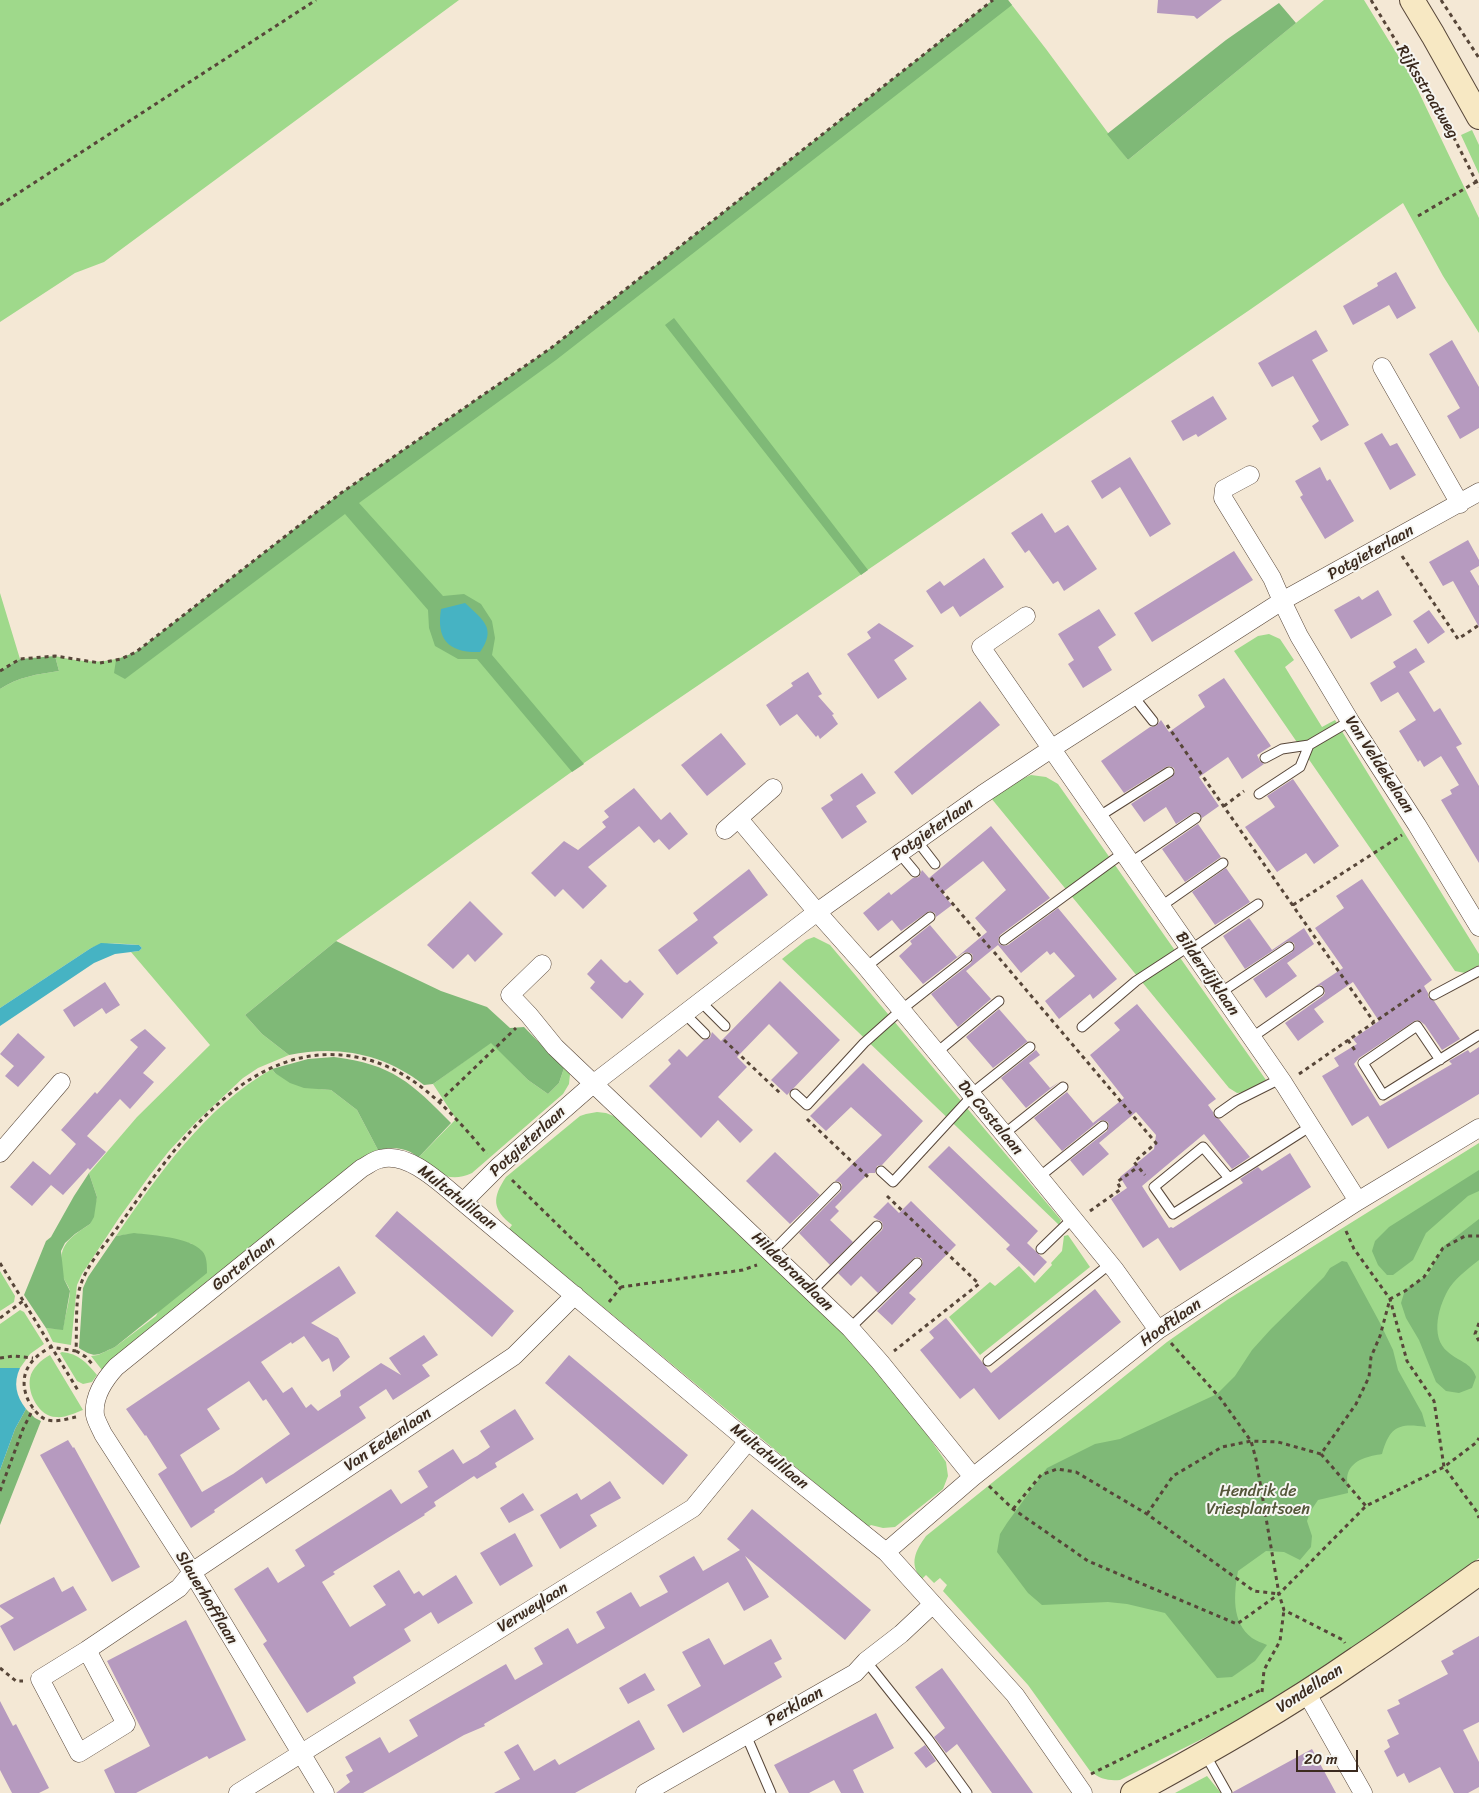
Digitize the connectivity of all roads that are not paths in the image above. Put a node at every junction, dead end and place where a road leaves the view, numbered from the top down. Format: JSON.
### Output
{"nodes":[{"id":1,"x":1412,"y":0,"type":"edge"},
{"id":2,"x":1479,"y":116,"type":"edge"},
{"id":3,"x":1382,"y":367,"type":"dead end"},
{"id":4,"x":1250,"y":475,"type":"dead end"},
{"id":5,"x":1479,"y":492,"type":"edge"},
{"id":6,"x":1460,"y":504,"type":"junction"},
{"id":7,"x":1282,"y":601,"type":"junction"},
{"id":8,"x":1026,"y":616,"type":"dead end"},
{"id":9,"x":1134,"y":697,"type":"junction"},
{"id":10,"x":1152,"y":721,"type":"dead end"},
{"id":11,"x":1350,"y":721,"type":"junction"},
{"id":12,"x":1309,"y":745,"type":"junction"},
{"id":13,"x":1050,"y":749,"type":"junction"},
{"id":14,"x":1265,"y":758,"type":"dead end"},
{"id":15,"x":1169,"y":772,"type":"dead end"},
{"id":16,"x":773,"y":788,"type":"dead end"},
{"id":17,"x":1259,"y":794,"type":"dead end"},
{"id":18,"x":1098,"y":817,"type":"junction"},
{"id":19,"x":1196,"y":818,"type":"dead end"},
{"id":20,"x":739,"y":819,"type":"junction"},
{"id":21,"x":725,"y":830,"type":"dead end"},
{"id":22,"x":918,"y":842,"type":"junction"},
{"id":23,"x":900,"y":854,"type":"junction"},
{"id":24,"x":1126,"y":858,"type":"junction"},
{"id":25,"x":1223,"y":863,"type":"dead end"},
{"id":26,"x":935,"y":864,"type":"dead end"},
{"id":27,"x":915,"y":872,"type":"dead end"},
{"id":28,"x":1258,"y":904,"type":"dead end"},
{"id":29,"x":1160,"y":907,"type":"junction"},
{"id":30,"x":817,"y":912,"type":"junction"},
{"id":31,"x":930,"y":917,"type":"dead end"},
{"id":32,"x":1479,"y":928,"type":"edge"},
{"id":33,"x":1004,"y":940,"type":"dead end"},
{"id":34,"x":1289,"y":947,"type":"dead end"},
{"id":35,"x":1189,"y":949,"type":"junction"},
{"id":36,"x":967,"y":958,"type":"dead end"},
{"id":37,"x":542,"y":964,"type":"dead end"},
{"id":38,"x":866,"y":967,"type":"junction"},
{"id":39,"x":1479,"y":971,"type":"edge"},
{"id":40,"x":1319,"y":991,"type":"dead end"},
{"id":41,"x":1220,"y":993,"type":"junction"},
{"id":42,"x":1434,"y":995,"type":"dead end"},
{"id":43,"x":999,"y":1001,"type":"dead end"},
{"id":44,"x":701,"y":1002,"type":"junction"},
{"id":45,"x":902,"y":1010,"type":"junction"},
{"id":46,"x":685,"y":1014,"type":"junction"},
{"id":47,"x":725,"y":1026,"type":"dead end"},
{"id":48,"x":1082,"y":1027,"type":"dead end"},
{"id":49,"x":705,"y":1034,"type":"dead end"},
{"id":50,"x":1479,"y":1035,"type":"edge"},
{"id":51,"x":1251,"y":1038,"type":"junction"},
{"id":52,"x":1030,"y":1047,"type":"dead end"},
{"id":53,"x":936,"y":1052,"type":"junction"},
{"id":54,"x":1440,"y":1060,"type":"junction"},
{"id":55,"x":61,"y":1082,"type":"dead end"},
{"id":56,"x":1282,"y":1082,"type":"junction"},
{"id":57,"x":593,"y":1084,"type":"junction"},
{"id":58,"x":1063,"y":1087,"type":"dead end"},
{"id":59,"x":796,"y":1094,"type":"dead end"},
{"id":60,"x":972,"y":1095,"type":"junction"},
{"id":61,"x":1219,"y":1113,"type":"dead end"},
{"id":62,"x":1103,"y":1126,"type":"dead end"},
{"id":63,"x":1312,"y":1126,"type":"junction"},
{"id":64,"x":1479,"y":1128,"type":"edge"},
{"id":65,"x":1004,"y":1134,"type":"junction"},
{"id":66,"x":0,"y":1153,"type":"edge"},
{"id":67,"x":411,"y":1163,"type":"joint"},
{"id":68,"x":881,"y":1172,"type":"dead end"},
{"id":69,"x":1039,"y":1177,"type":"junction"},
{"id":70,"x":1230,"y":1178,"type":"junction"},
{"id":71,"x":836,"y":1187,"type":"dead end"},
{"id":72,"x":1358,"y":1201,"type":"junction"},
{"id":73,"x":464,"y":1202,"type":"junction"},
{"id":74,"x":1074,"y":1220,"type":"junction"},
{"id":75,"x":878,"y":1226,"type":"dead end"},
{"id":76,"x":1041,"y":1249,"type":"dead end"},
{"id":77,"x":774,"y":1255,"type":"junction"},
{"id":78,"x":917,"y":1263,"type":"dead end"},
{"id":79,"x":1110,"y":1264,"type":"junction"},
{"id":80,"x":812,"y":1291,"type":"junction"},
{"id":81,"x":575,"y":1295,"type":"junction"},
{"id":82,"x":850,"y":1328,"type":"junction"},
{"id":83,"x":1158,"y":1330,"type":"junction"},
{"id":84,"x":988,"y":1361,"type":"dead end"},
{"id":85,"x":96,"y":1408,"type":"joint"},
{"id":86,"x":748,"y":1441,"type":"junction"},
{"id":87,"x":973,"y":1477,"type":"junction"},
{"id":88,"x":886,"y":1552,"type":"junction"},
{"id":89,"x":192,"y":1572,"type":"junction"},
{"id":90,"x":1479,"y":1573,"type":"edge"},
{"id":91,"x":933,"y":1604,"type":"junction"},
{"id":92,"x":87,"y":1650,"type":"junction"},
{"id":93,"x":866,"y":1661,"type":"junction"},
{"id":94,"x":1306,"y":1692,"type":"junction"},
{"id":95,"x":746,"y":1735,"type":"junction"},
{"id":96,"x":300,"y":1753,"type":"junction"},
{"id":97,"x":1205,"y":1754,"type":"junction"},
{"id":98,"x":1079,"y":1788,"type":"edge"},
{"id":99,"x":238,"y":1793,"type":"edge"},
{"id":100,"x":325,"y":1793,"type":"edge"},
{"id":101,"x":645,"y":1793,"type":"edge"},
{"id":102,"x":771,"y":1793,"type":"edge"},
{"id":103,"x":967,"y":1793,"type":"edge"},
{"id":104,"x":1134,"y":1793,"type":"edge"},
{"id":105,"x":1227,"y":1793,"type":"edge"},
{"id":106,"x":1363,"y":1793,"type":"edge"}],
"edges":[{"from":1,"to":2,"type":"street","name":"Rijksstraatweg"},
{"from":3,"to":6,"type":"street"},
{"from":4,"to":7,"type":"street"},
{"from":5,"to":6,"type":"street","name":"Potgieterlaan"},
{"from":6,"to":7,"type":"street","name":"Potgieterlaan"},
{"from":7,"to":9,"type":"street","name":"Potgieterlaan"},
{"from":7,"to":11,"type":"street","name":"Van Veldekelaan"},
{"from":8,"to":13,"type":"street"},
{"from":9,"to":10,"type":"lane"},
{"from":9,"to":13,"type":"street","name":"Potgieterlaan"},
{"from":11,"to":12,"type":"lane"},
{"from":11,"to":32,"type":"street","name":"Van Veldekelaan"},
{"from":12,"to":14,"type":"lane"},
{"from":12,"to":17,"type":"lane"},
{"from":13,"to":18,"type":"street","name":"Bilderdijklaan"},
{"from":13,"to":22,"type":"street","name":"Potgieterlaan"},
{"from":15,"to":18,"type":"lane"},
{"from":16,"to":20,"type":"street"},
{"from":18,"to":24,"type":"street","name":"Bilderdijklaan"},
{"from":19,"to":24,"type":"lane"},
{"from":20,"to":21,"type":"street"},
{"from":20,"to":30,"type":"street"},
{"from":22,"to":23,"type":"street","name":"Potgieterlaan"},
{"from":22,"to":26,"type":"lane"},
{"from":23,"to":27,"type":"lane"},
{"from":23,"to":30,"type":"street","name":"Potgieterlaan"},
{"from":24,"to":29,"type":"street","name":"Bilderdijklaan"},
{"from":24,"to":33,"type":"lane"},
{"from":25,"to":29,"type":"lane"},
{"from":28,"to":35,"type":"lane"},
{"from":29,"to":35,"type":"street","name":"Bilderdijklaan"},
{"from":30,"to":38,"type":"street","name":"Da Costalaan"},
{"from":30,"to":44,"type":"street","name":"Potgieterlaan"},
{"from":31,"to":38,"type":"lane"},
{"from":34,"to":41,"type":"lane"},
{"from":35,"to":41,"type":"street","name":"Bilderdijklaan"},
{"from":35,"to":48,"type":"lane"},
{"from":36,"to":45,"type":"lane"},
{"from":37,"to":57,"type":"street"},
{"from":38,"to":45,"type":"street","name":"Da Costalaan"},
{"from":39,"to":42,"type":"lane"},
{"from":40,"to":51,"type":"lane"},
{"from":41,"to":51,"type":"street","name":"Bilderdijklaan"},
{"from":43,"to":53,"type":"lane"},
{"from":44,"to":46,"type":"street","name":"Potgieterlaan"},
{"from":44,"to":47,"type":"lane"},
{"from":45,"to":53,"type":"street","name":"Da Costalaan"},
{"from":45,"to":59,"type":"lane"},
{"from":46,"to":49,"type":"lane"},
{"from":46,"to":57,"type":"street","name":"Potgieterlaan"},
{"from":50,"to":54,"type":"lane"},
{"from":51,"to":56,"type":"street","name":"Bilderdijklaan"},
{"from":52,"to":60,"type":"lane"},
{"from":53,"to":60,"type":"street","name":"Da Costalaan"},
{"from":54,"to":54,"type":"lane"},
{"from":55,"to":66,"type":"street"},
{"from":56,"to":61,"type":"lane"},
{"from":56,"to":63,"type":"street","name":"Bilderdijklaan"},
{"from":57,"to":73,"type":"street","name":"Potgieterlaan"},
{"from":57,"to":77,"type":"street","name":"Hildebrandlaan"},
{"from":58,"to":65,"type":"lane"},
{"from":60,"to":65,"type":"street","name":"Da Costalaan"},
{"from":60,"to":68,"type":"lane"},
{"from":62,"to":69,"type":"lane"},
{"from":63,"to":70,"type":"lane"},
{"from":63,"to":72,"type":"street","name":"Bilderdijklaan"},
{"from":64,"to":72,"type":"street","name":"Hooftlaan"},
{"from":65,"to":69,"type":"street","name":"Da Costalaan"},
{"from":67,"to":73,"type":"street","name":"Multatulilaan"},
{"from":67,"to":85,"type":"street","name":"Gorterlaan"},
{"from":69,"to":74,"type":"street","name":"Da Costalaan"},
{"from":70,"to":70,"type":"lane"},
{"from":71,"to":77,"type":"lane"},
{"from":72,"to":83,"type":"street","name":"Hooftlaan"},
{"from":73,"to":81,"type":"street","name":"Multatulilaan"},
{"from":74,"to":76,"type":"lane"},
{"from":74,"to":79,"type":"street","name":"Da Costalaan"},
{"from":75,"to":80,"type":"lane"},
{"from":77,"to":80,"type":"street","name":"Hildebrandlaan"},
{"from":78,"to":82,"type":"lane"},
{"from":79,"to":83,"type":"street","name":"Da Costalaan"},
{"from":79,"to":84,"type":"lane"},
{"from":80,"to":82,"type":"street","name":"Hildebrandlaan"},
{"from":81,"to":86,"type":"street","name":"Multatulilaan"},
{"from":81,"to":89,"type":"street","name":"Van Eedenlaan"},
{"from":82,"to":87,"type":"street","name":"Hildebrandlaan"},
{"from":83,"to":87,"type":"street","name":"Hooftlaan"},
{"from":85,"to":89,"type":"street","name":"Slauerhofflaan"},
{"from":86,"to":88,"type":"street","name":"Multatulilaan"},
{"from":86,"to":96,"type":"street","name":"Verweylaan"},
{"from":87,"to":88,"type":"street","name":"Hooftlaan"},
{"from":88,"to":91,"type":"street","name":"Multatulilaan"},
{"from":89,"to":92,"type":"street","name":"Van Eedenlaan"},
{"from":89,"to":96,"type":"street","name":"Slauerhofflaan"},
{"from":90,"to":94,"type":"street","name":"Vondellaan"},
{"from":91,"to":93,"type":"street","name":"Perklaan"},
{"from":91,"to":98,"type":"street","name":"Multatulilaan"},
{"from":92,"to":92,"type":"street","name":"Van Eedenlaan"},
{"from":93,"to":95,"type":"street","name":"Perklaan"},
{"from":93,"to":103,"type":"lane"},
{"from":94,"to":97,"type":"street","name":"Vondellaan"},
{"from":94,"to":106,"type":"street"},
{"from":95,"to":101,"type":"street","name":"Perklaan"},
{"from":95,"to":102,"type":"lane"},
{"from":96,"to":99,"type":"street","name":"Verweylaan"},
{"from":96,"to":100,"type":"street","name":"Slauerhofflaan"},
{"from":97,"to":104,"type":"street","name":"Vondellaan"},
{"from":97,"to":105,"type":"lane"}]}
